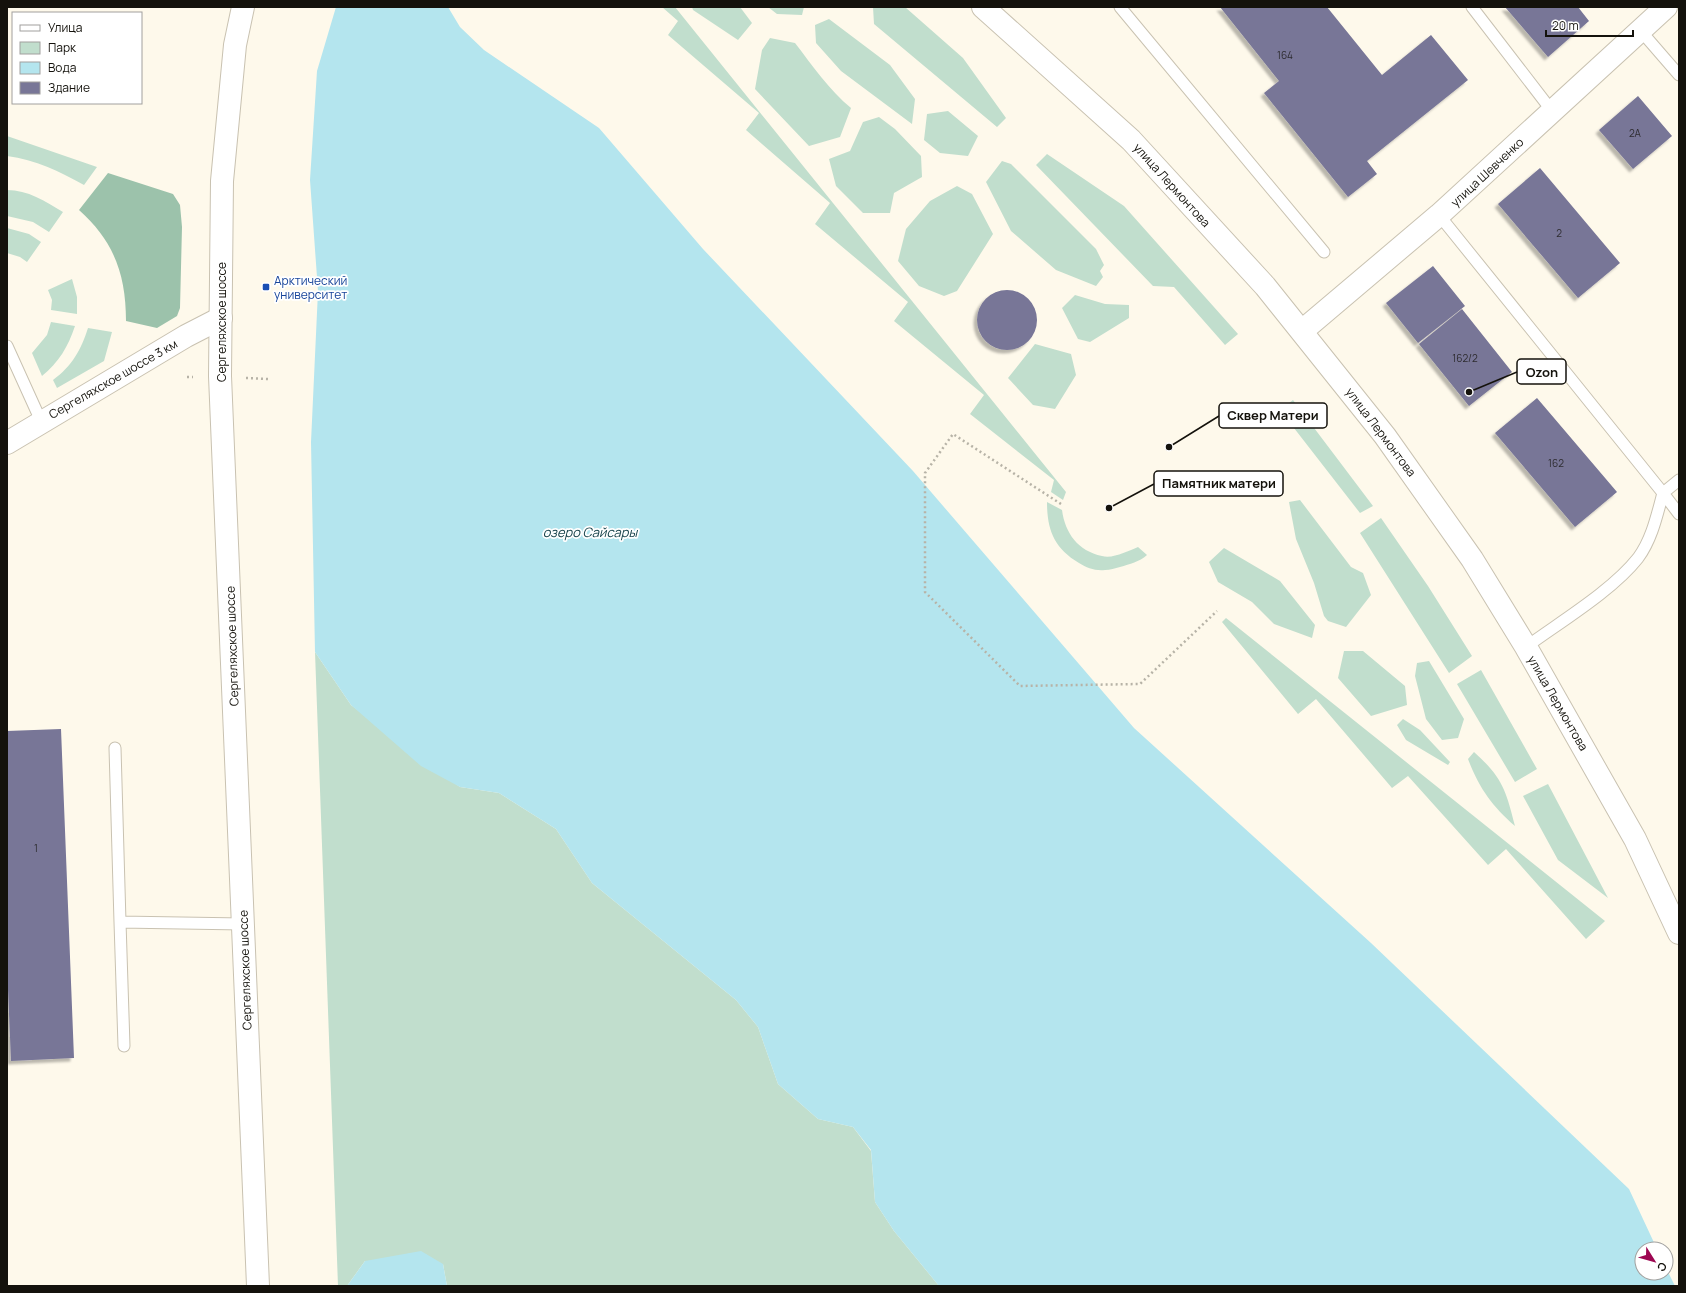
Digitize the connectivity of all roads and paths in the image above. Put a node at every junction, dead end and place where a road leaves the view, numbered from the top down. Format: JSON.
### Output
{"nodes":[{"id":1,"x":243,"y":7,"type":"edge"},
{"id":2,"x":983,"y":7,"type":"edge"},
{"id":3,"x":1120,"y":7,"type":"edge"},
{"id":4,"x":1472,"y":7,"type":"edge"},
{"id":5,"x":1666,"y":7,"type":"edge"},
{"id":6,"x":1640,"y":30,"type":"junction"},
{"id":7,"x":1679,"y":75,"type":"edge"},
{"id":8,"x":1552,"y":111,"type":"junction"},
{"id":9,"x":1439,"y":215,"type":"junction"},
{"id":10,"x":1324,"y":252,"type":"dead end"},
{"id":11,"x":221,"y":318,"type":"junction"},
{"id":12,"x":1302,"y":331,"type":"junction"},
{"id":13,"x":7,"y":346,"type":"edge"},
{"id":14,"x":42,"y":422,"type":"junction"},
{"id":15,"x":7,"y":443,"type":"edge"},
{"id":16,"x":1679,"y":480,"type":"edge"},
{"id":17,"x":1663,"y":493,"type":"junction"},
{"id":18,"x":1061,"y":504,"type":"dead end"},
{"id":19,"x":1679,"y":514,"type":"edge"},
{"id":20,"x":1217,"y":610,"type":"dead end"},
{"id":21,"x":1526,"y":647,"type":"junction"},
{"id":22,"x":115,"y":748,"type":"dead end"},
{"id":23,"x":120,"y":922,"type":"junction"},
{"id":24,"x":244,"y":924,"type":"junction"},
{"id":25,"x":1679,"y":933,"type":"edge"},
{"id":26,"x":124,"y":1046,"type":"dead end"},
{"id":27,"x":258,"y":1286,"type":"edge"}],
"edges":[{"from":1,"to":11,"type":"main road","name":"Сергеляхское шоссе"},
{"from":2,"to":12,"type":"main road","name":"улица Лермонтова"},
{"from":3,"to":10,"type":"lane"},
{"from":4,"to":8,"type":"lane"},
{"from":5,"to":6,"type":"main road","name":"улица Шевченко"},
{"from":6,"to":7,"type":"lane"},
{"from":6,"to":8,"type":"main road","name":"улица Шевченко"},
{"from":8,"to":9,"type":"main road","name":"улица Шевченко"},
{"from":9,"to":12,"type":"main road","name":"улица Шевченко"},
{"from":9,"to":17,"type":"lane"},
{"from":11,"to":14,"type":"main road","name":"Сергеляхское шоссе 3 км"},
{"from":11,"to":24,"type":"main road","name":"Сергеляхское шоссе"},
{"from":12,"to":21,"type":"main road","name":"улица Лермонтова"},
{"from":13,"to":14,"type":"lane"},
{"from":14,"to":15,"type":"main road","name":"Сергеляхское шоссе 3 км"},
{"from":16,"to":17,"type":"lane"},
{"from":17,"to":19,"type":"lane"},
{"from":17,"to":21,"type":"lane"},
{"from":18,"to":20,"type":"path"},
{"from":21,"to":25,"type":"main road","name":"улица Лермонтова"},
{"from":22,"to":23,"type":"lane"},
{"from":23,"to":24,"type":"lane"},
{"from":23,"to":26,"type":"lane"},
{"from":24,"to":27,"type":"main road","name":"Сергеляхское шоссе"}]}
